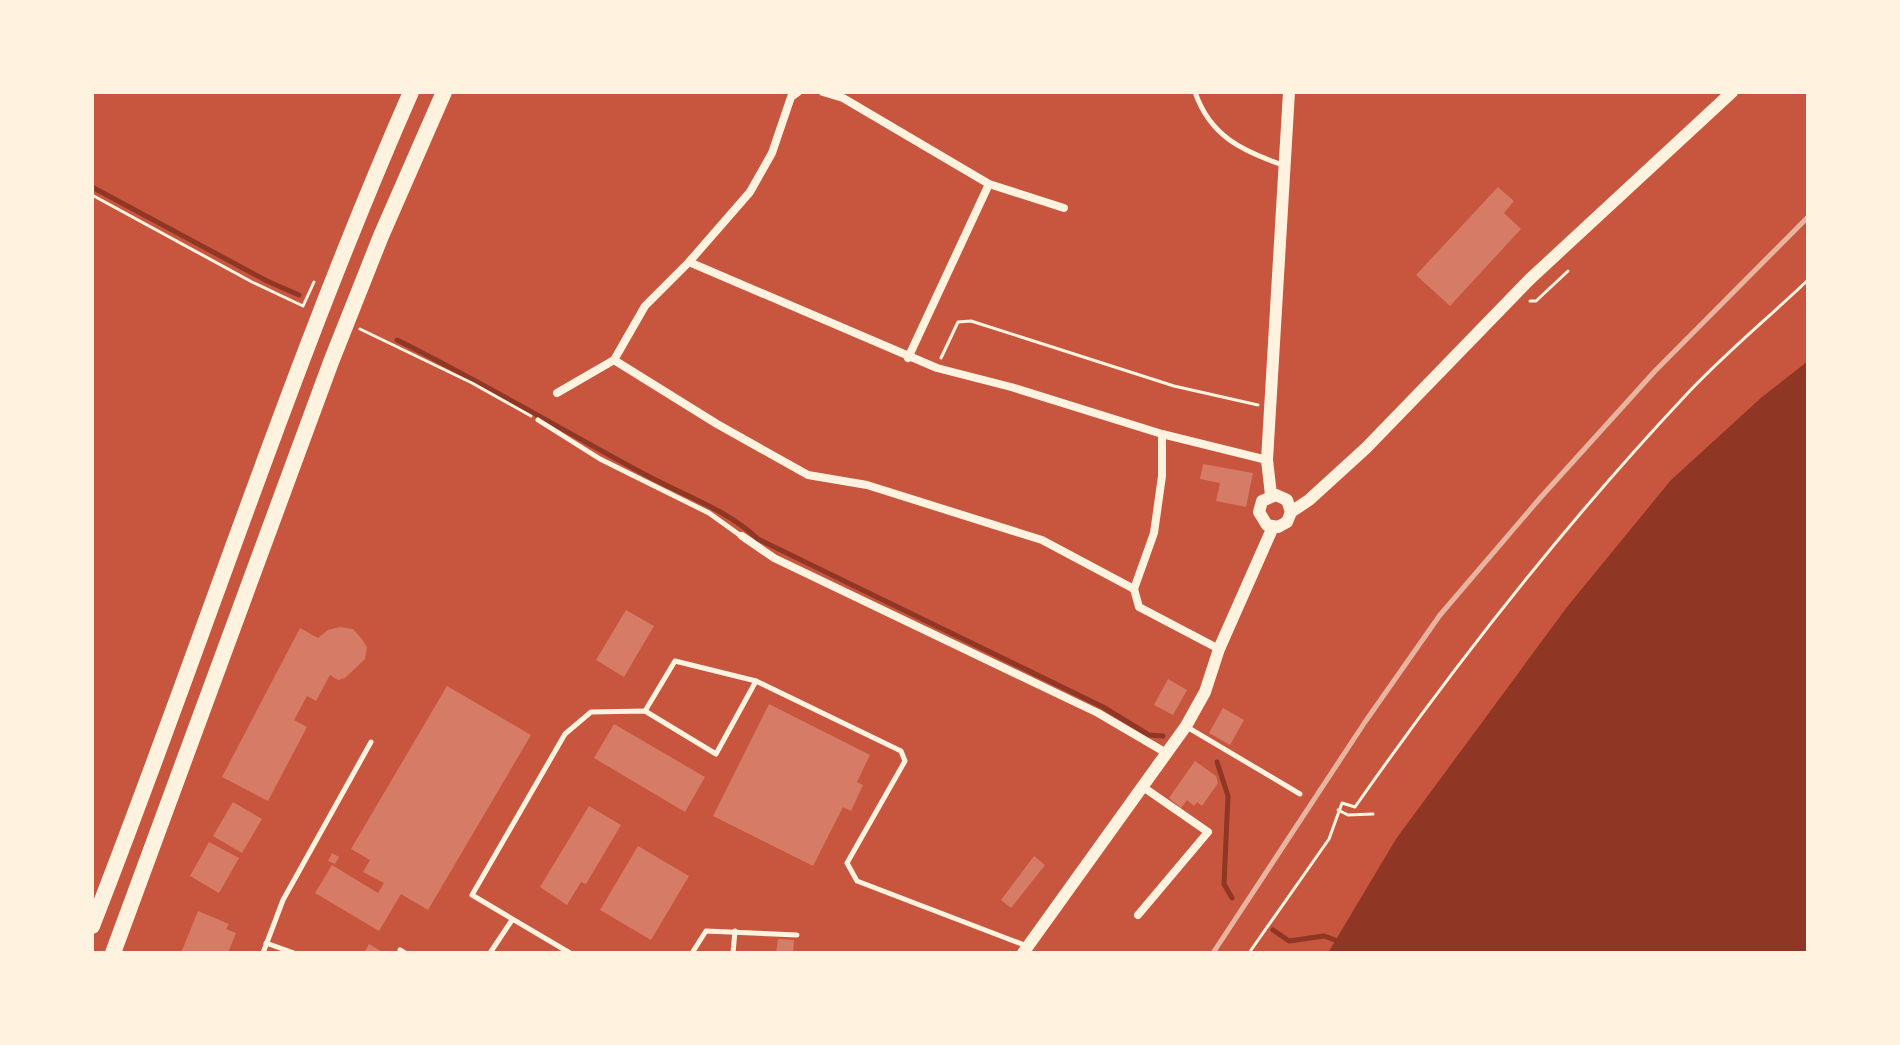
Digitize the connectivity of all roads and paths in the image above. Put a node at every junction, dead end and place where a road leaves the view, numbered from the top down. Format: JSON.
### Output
{"nodes":[{"id":1,"x":411,"y":92,"type":"edge"},
{"id":2,"x":444,"y":92,"type":"edge"},
{"id":3,"x":798,"y":92,"type":"edge"},
{"id":4,"x":823,"y":92,"type":"edge"},
{"id":5,"x":1195,"y":92,"type":"edge"},
{"id":6,"x":1289,"y":92,"type":"edge"},
{"id":7,"x":1732,"y":92,"type":"edge"},
{"id":8,"x":1284,"y":166,"type":"junction"},
{"id":9,"x":989,"y":184,"type":"junction"},
{"id":10,"x":92,"y":195,"type":"edge"},
{"id":11,"x":1064,"y":208,"type":"dead end"},
{"id":12,"x":689,"y":262,"type":"junction"},
{"id":13,"x":1568,"y":271,"type":"dead end"},
{"id":14,"x":315,"y":279,"type":"dead end"},
{"id":15,"x":1808,"y":280,"type":"edge"},
{"id":16,"x":1506,"y":302,"type":"junction"},
{"id":17,"x":346,"y":323,"type":"junction"},
{"id":18,"x":908,"y":358,"type":"junction"},
{"id":19,"x":614,"y":360,"type":"junction"},
{"id":20,"x":937,"y":368,"type":"junction"},
{"id":21,"x":557,"y":393,"type":"dead end"},
{"id":22,"x":1269,"y":407,"type":"junction"},
{"id":23,"x":538,"y":420,"type":"joint"},
{"id":24,"x":1162,"y":434,"type":"junction"},
{"id":25,"x":1267,"y":460,"type":"junction"},
{"id":26,"x":1271,"y":495,"type":"junction"},
{"id":27,"x":1291,"y":512,"type":"junction"},
{"id":28,"x":1273,"y":527,"type":"junction"},
{"id":29,"x":742,"y":536,"type":"joint"},
{"id":30,"x":1134,"y":589,"type":"junction"},
{"id":31,"x":1219,"y":649,"type":"junction"},
{"id":32,"x":756,"y":681,"type":"junction"},
{"id":33,"x":645,"y":711,"type":"junction"},
{"id":34,"x":1186,"y":726,"type":"junction"},
{"id":35,"x":371,"y":742,"type":"dead end"},
{"id":36,"x":1168,"y":754,"type":"junction"},
{"id":37,"x":1143,"y":787,"type":"junction"},
{"id":38,"x":1300,"y":794,"type":"dead end"},
{"id":39,"x":1338,"y":810,"type":"junction"},
{"id":40,"x":1373,"y":814,"type":"dead end"},
{"id":41,"x":1138,"y":915,"type":"dead end"},
{"id":42,"x":512,"y":920,"type":"junction"},
{"id":43,"x":92,"y":926,"type":"edge"},
{"id":44,"x":735,"y":931,"type":"junction"},
{"id":45,"x":797,"y":935,"type":"dead end"},
{"id":46,"x":266,"y":943,"type":"junction"},
{"id":47,"x":1025,"y":950,"type":"edge"},
{"id":48,"x":113,"y":953,"type":"edge"},
{"id":49,"x":263,"y":953,"type":"edge"},
{"id":50,"x":294,"y":953,"type":"edge"},
{"id":51,"x":490,"y":953,"type":"edge"},
{"id":52,"x":570,"y":953,"type":"edge"},
{"id":53,"x":692,"y":953,"type":"edge"},
{"id":54,"x":733,"y":953,"type":"edge"},
{"id":55,"x":1249,"y":953,"type":"edge"}],
"edges":[{"from":1,"to":43,"type":"highway"},
{"from":2,"to":17,"type":"highway"},
{"from":3,"to":12,"type":"street"},
{"from":4,"to":9,"type":"street"},
{"from":5,"to":8,"type":"lane"},
{"from":6,"to":8,"type":"street"},
{"from":7,"to":16,"type":"street"},
{"from":8,"to":22,"type":"street"},
{"from":9,"to":11,"type":"street"},
{"from":9,"to":18,"type":"street"},
{"from":10,"to":14,"type":"path"},
{"from":12,"to":18,"type":"street"},
{"from":12,"to":19,"type":"street"},
{"from":13,"to":16,"type":"path"},
{"from":15,"to":39,"type":"path"},
{"from":16,"to":27,"type":"street"},
{"from":17,"to":23,"type":"path"},
{"from":17,"to":48,"type":"highway"},
{"from":18,"to":20,"type":"street"},
{"from":19,"to":21,"type":"street"},
{"from":19,"to":30,"type":"street"},
{"from":20,"to":22,"type":"path"},
{"from":20,"to":24,"type":"street"},
{"from":22,"to":25,"type":"street"},
{"from":23,"to":29,"type":"lane"},
{"from":24,"to":25,"type":"street"},
{"from":24,"to":30,"type":"street"},
{"from":25,"to":26,"type":"street"},
{"from":26,"to":27,"type":"street"},
{"from":26,"to":28,"type":"street"},
{"from":27,"to":28,"type":"street"},
{"from":28,"to":31,"type":"street"},
{"from":29,"to":36,"type":"street"},
{"from":30,"to":31,"type":"street"},
{"from":31,"to":34,"type":"street"},
{"from":32,"to":33,"type":"lane"},
{"from":32,"to":33,"type":"lane"},
{"from":32,"to":47,"type":"lane"},
{"from":33,"to":42,"type":"lane"},
{"from":34,"to":36,"type":"street"},
{"from":34,"to":38,"type":"lane"},
{"from":35,"to":46,"type":"lane"},
{"from":36,"to":37,"type":"street"},
{"from":37,"to":41,"type":"street"},
{"from":37,"to":47,"type":"street"},
{"from":39,"to":40,"type":"path"},
{"from":39,"to":55,"type":"path"},
{"from":42,"to":51,"type":"lane"},
{"from":42,"to":52,"type":"lane"},
{"from":44,"to":45,"type":"lane"},
{"from":44,"to":53,"type":"lane"},
{"from":44,"to":54,"type":"lane"},
{"from":46,"to":49,"type":"lane"},
{"from":46,"to":50,"type":"lane"}]}
